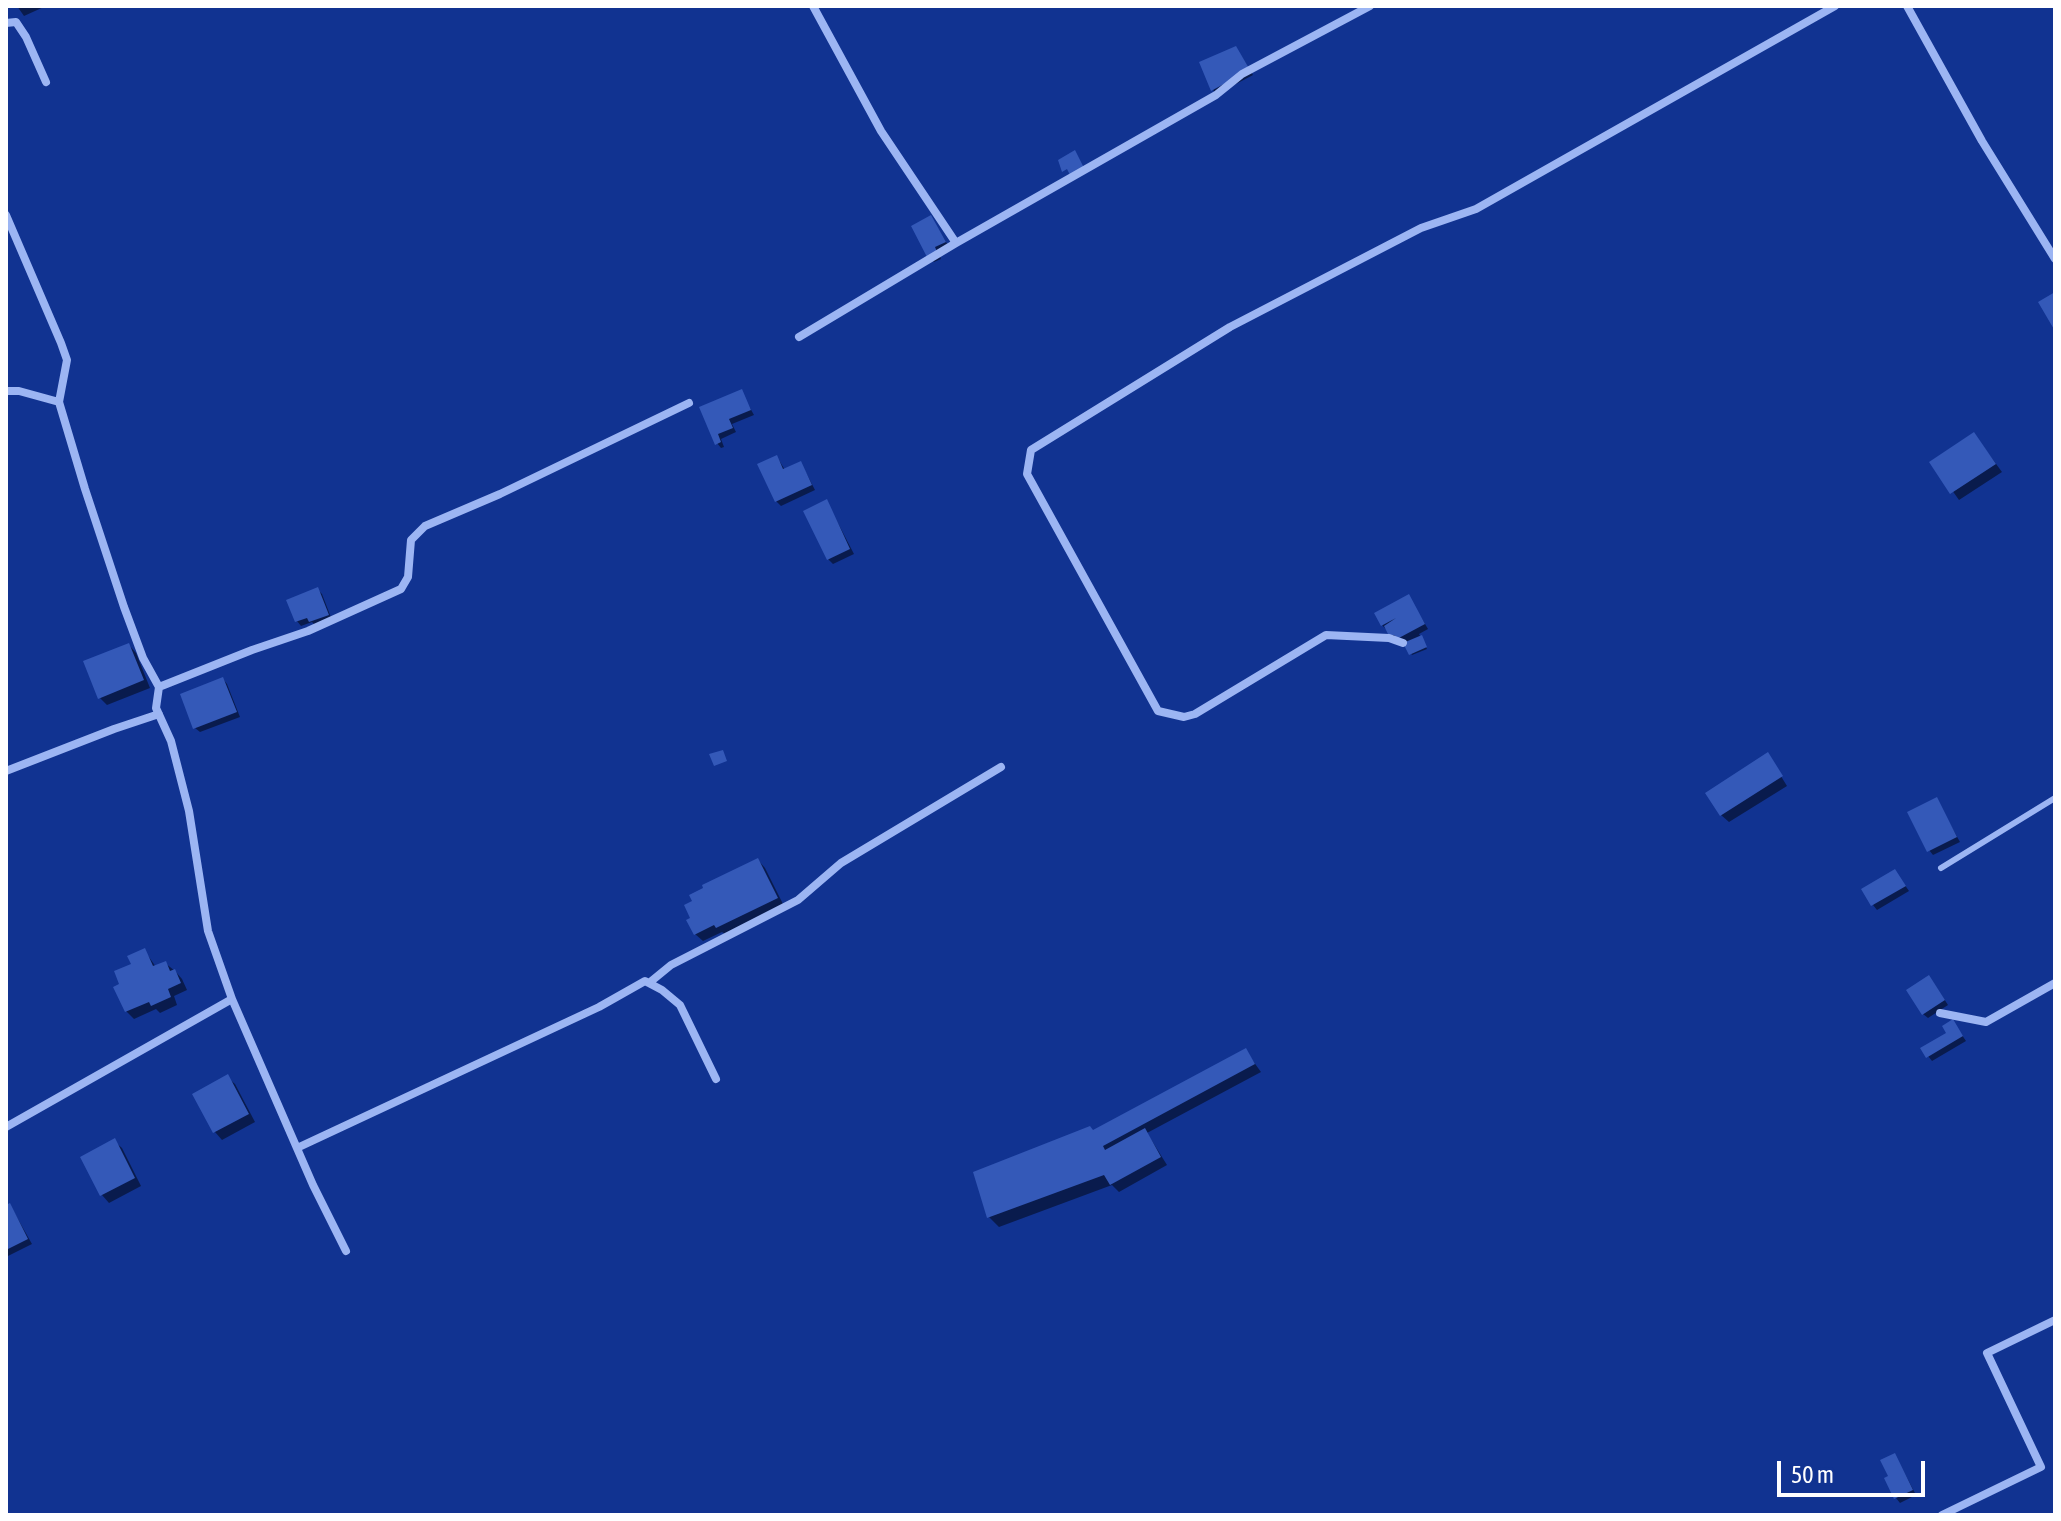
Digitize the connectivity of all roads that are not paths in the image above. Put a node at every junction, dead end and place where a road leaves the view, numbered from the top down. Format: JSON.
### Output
{"nodes":[{"id":1,"x":813,"y":6,"type":"edge"},
{"id":2,"x":1370,"y":6,"type":"edge"},
{"id":3,"x":1835,"y":6,"type":"edge"},
{"id":4,"x":1907,"y":6,"type":"edge"},
{"id":5,"x":6,"y":23,"type":"edge"},
{"id":6,"x":46,"y":82,"type":"dead end"},
{"id":7,"x":6,"y":215,"type":"edge"},
{"id":8,"x":956,"y":243,"type":"junction"},
{"id":9,"x":2055,"y":259,"type":"edge"},
{"id":10,"x":799,"y":337,"type":"dead end"},
{"id":11,"x":6,"y":391,"type":"edge"},
{"id":12,"x":59,"y":402,"type":"junction"},
{"id":13,"x":689,"y":403,"type":"dead end"},
{"id":14,"x":1403,"y":643,"type":"dead end"},
{"id":15,"x":159,"y":687,"type":"junction"},
{"id":16,"x":159,"y":714,"type":"junction"},
{"id":17,"x":1001,"y":767,"type":"dead end"},
{"id":18,"x":6,"y":771,"type":"edge"},
{"id":19,"x":2055,"y":798,"type":"edge"},
{"id":20,"x":1941,"y":868,"type":"dead end"},
{"id":21,"x":649,"y":983,"type":"junction"},
{"id":22,"x":2055,"y":983,"type":"edge"},
{"id":23,"x":232,"y":999,"type":"junction"},
{"id":24,"x":1940,"y":1013,"type":"dead end"},
{"id":25,"x":716,"y":1079,"type":"dead end"},
{"id":26,"x":6,"y":1127,"type":"edge"},
{"id":27,"x":297,"y":1148,"type":"junction"},
{"id":28,"x":346,"y":1251,"type":"dead end"},
{"id":29,"x":2055,"y":1320,"type":"edge"},
{"id":30,"x":1942,"y":1515,"type":"edge"}],
"edges":[{"from":1,"to":8,"type":"street"},
{"from":2,"to":8,"type":"street"},
{"from":3,"to":14,"type":"street"},
{"from":4,"to":9,"type":"street"},
{"from":5,"to":6,"type":"street"},
{"from":7,"to":12,"type":"street"},
{"from":8,"to":10,"type":"street"},
{"from":11,"to":12,"type":"street"},
{"from":12,"to":15,"type":"street"},
{"from":13,"to":15,"type":"street"},
{"from":15,"to":16,"type":"street"},
{"from":16,"to":18,"type":"street"},
{"from":16,"to":23,"type":"street"},
{"from":17,"to":21,"type":"street"},
{"from":19,"to":20,"type":"lane"},
{"from":21,"to":25,"type":"street"},
{"from":21,"to":27,"type":"street"},
{"from":22,"to":24,"type":"street"},
{"from":23,"to":26,"type":"street"},
{"from":23,"to":27,"type":"street"},
{"from":27,"to":28,"type":"street"},
{"from":29,"to":30,"type":"street"}]}
